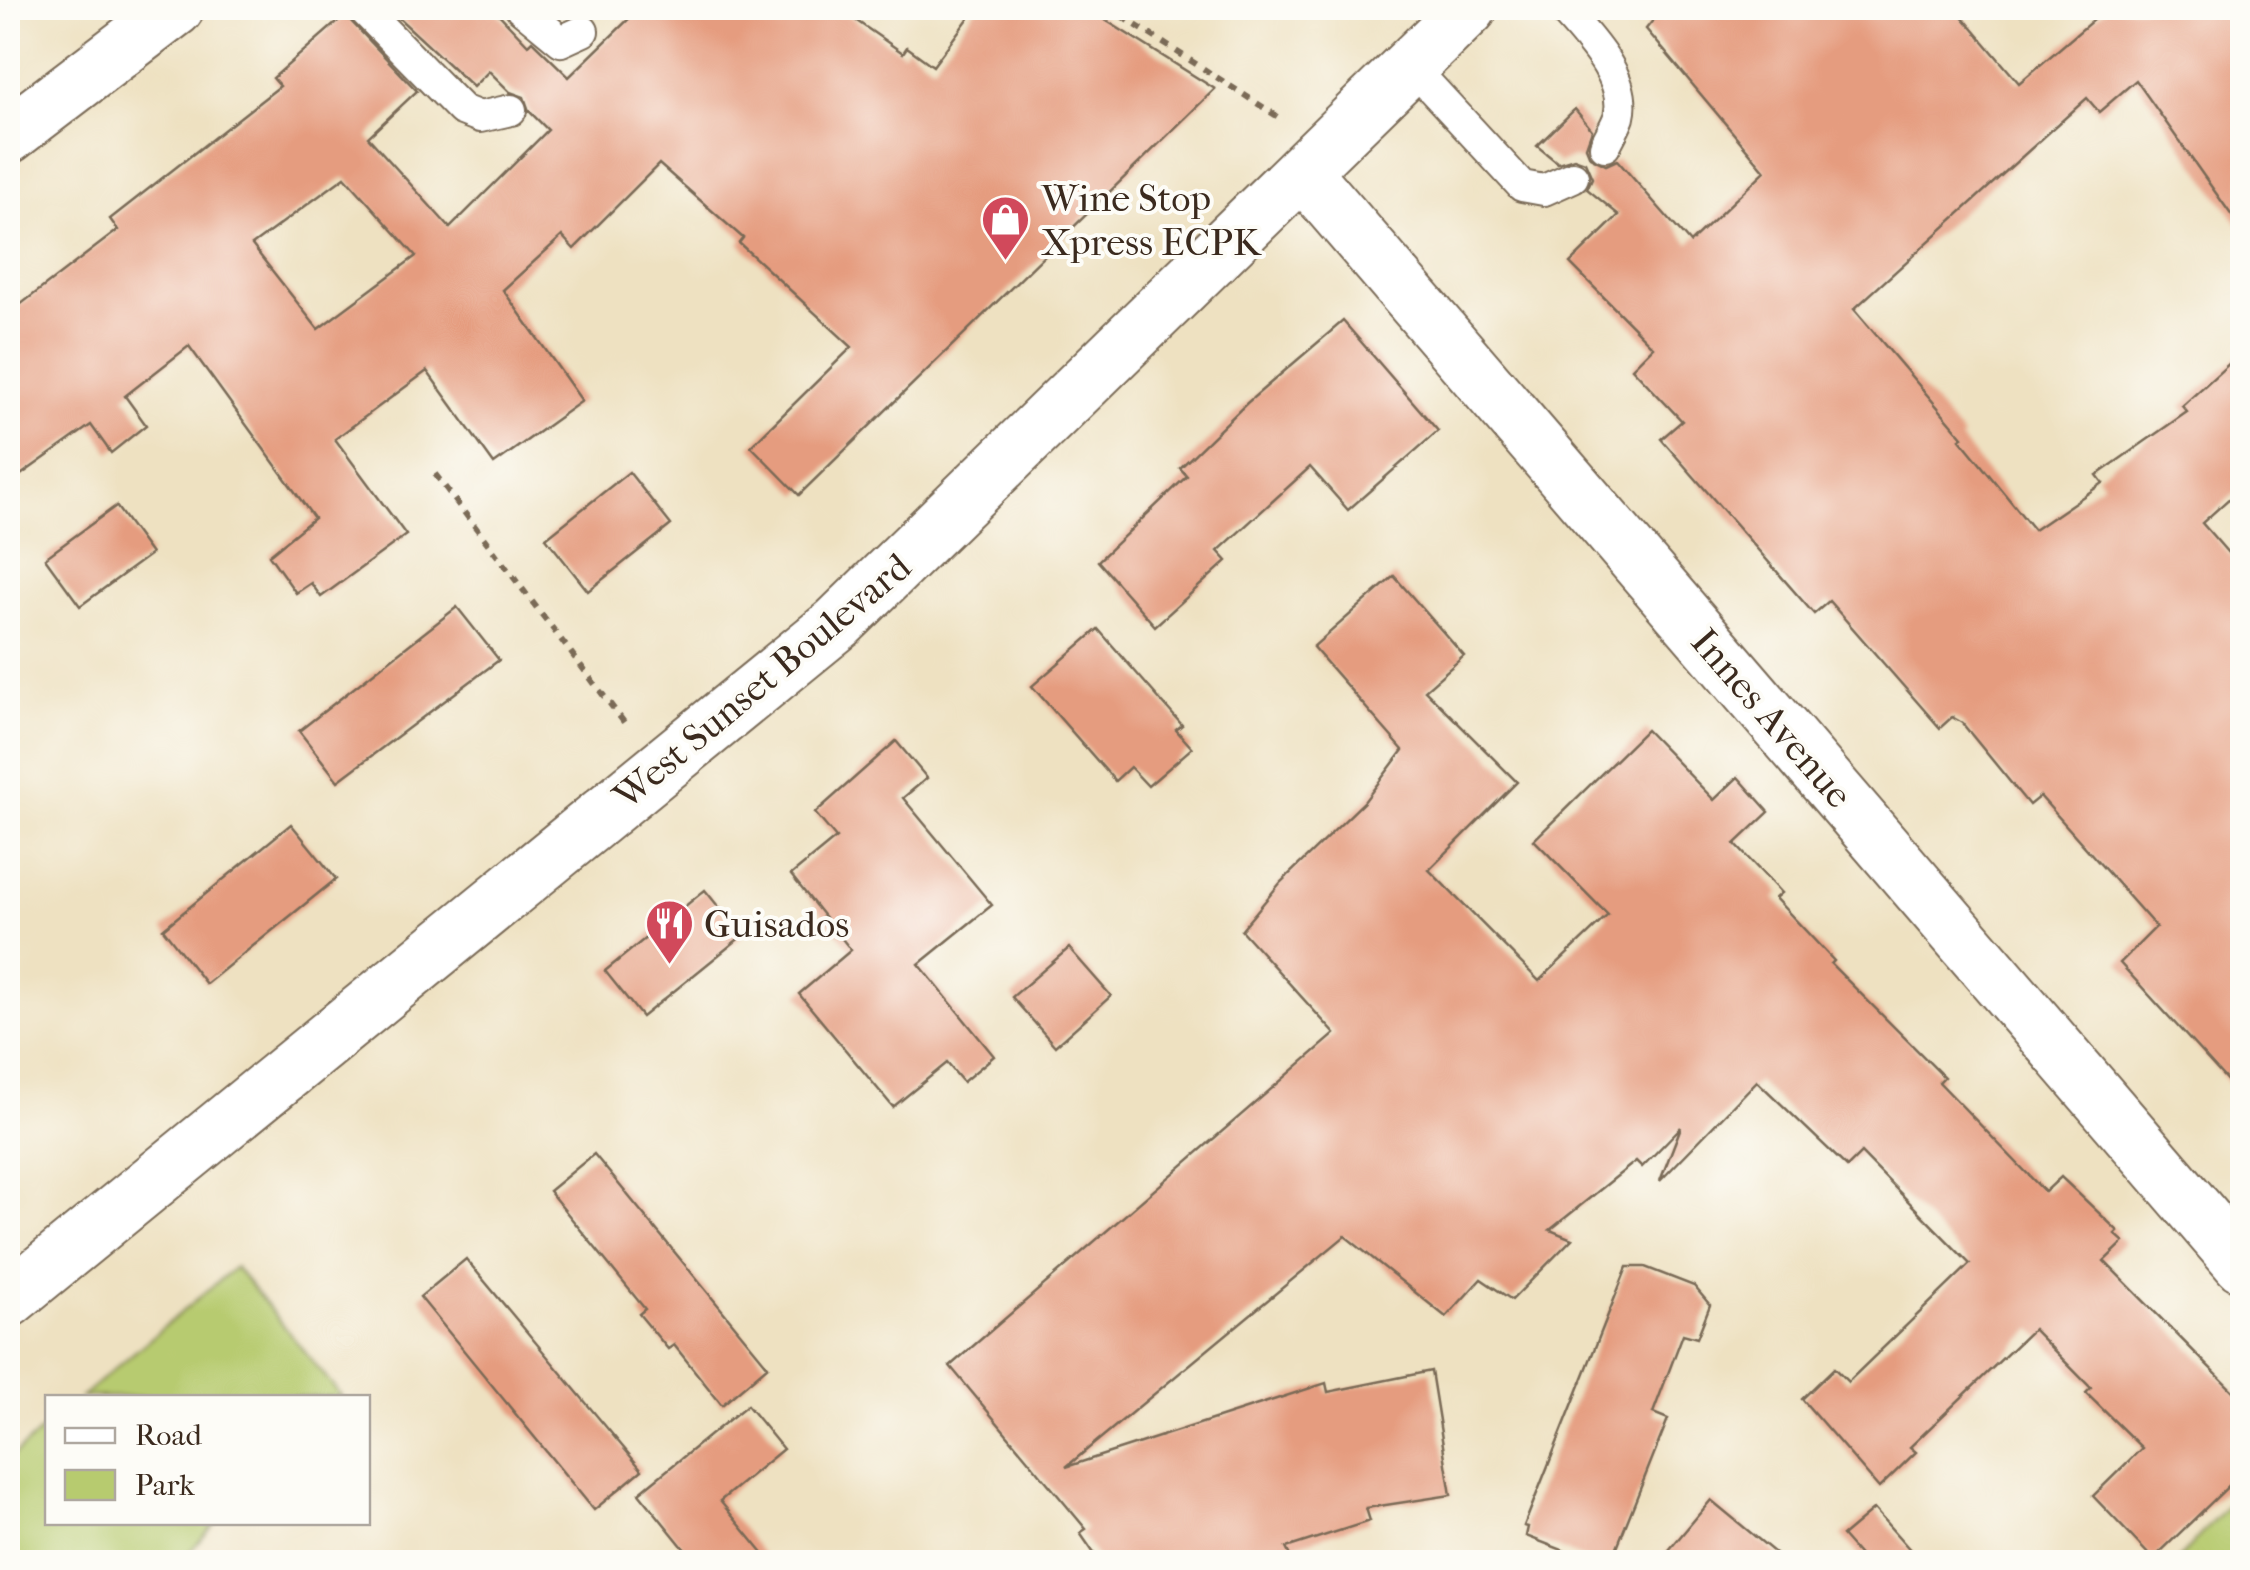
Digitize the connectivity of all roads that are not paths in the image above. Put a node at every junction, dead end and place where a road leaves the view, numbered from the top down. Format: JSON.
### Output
{"nodes":[{"id":1,"x":176,"y":8,"type":"edge"},
{"id":2,"x":362,"y":8,"type":"edge"},
{"id":3,"x":522,"y":8,"type":"edge"},
{"id":4,"x":1469,"y":8,"type":"edge"},
{"id":5,"x":1562,"y":8,"type":"edge"},
{"id":6,"x":583,"y":31,"type":"dead end"},
{"id":7,"x":1410,"y":66,"type":"junction"},
{"id":8,"x":511,"y":110,"type":"dead end"},
{"id":9,"x":8,"y":136,"type":"edge"},
{"id":10,"x":1605,"y":146,"type":"dead end"},
{"id":11,"x":1314,"y":159,"type":"junction"},
{"id":12,"x":1573,"y":176,"type":"dead end"},
{"id":13,"x":2242,"y":1264,"type":"edge"},
{"id":14,"x":8,"y":1300,"type":"edge"}],
"edges":[{"from":1,"to":9,"type":"main road"},
{"from":2,"to":8,"type":"lane"},
{"from":3,"to":6,"type":"lane"},
{"from":4,"to":7,"type":"main road","name":"West Sunset Boulevard"},
{"from":5,"to":10,"type":"lane"},
{"from":7,"to":11,"type":"main road","name":"West Sunset Boulevard"},
{"from":7,"to":12,"type":"lane"},
{"from":11,"to":13,"type":"main road","name":"Innes Avenue"},
{"from":11,"to":14,"type":"main road","name":"West Sunset Boulevard"}]}
